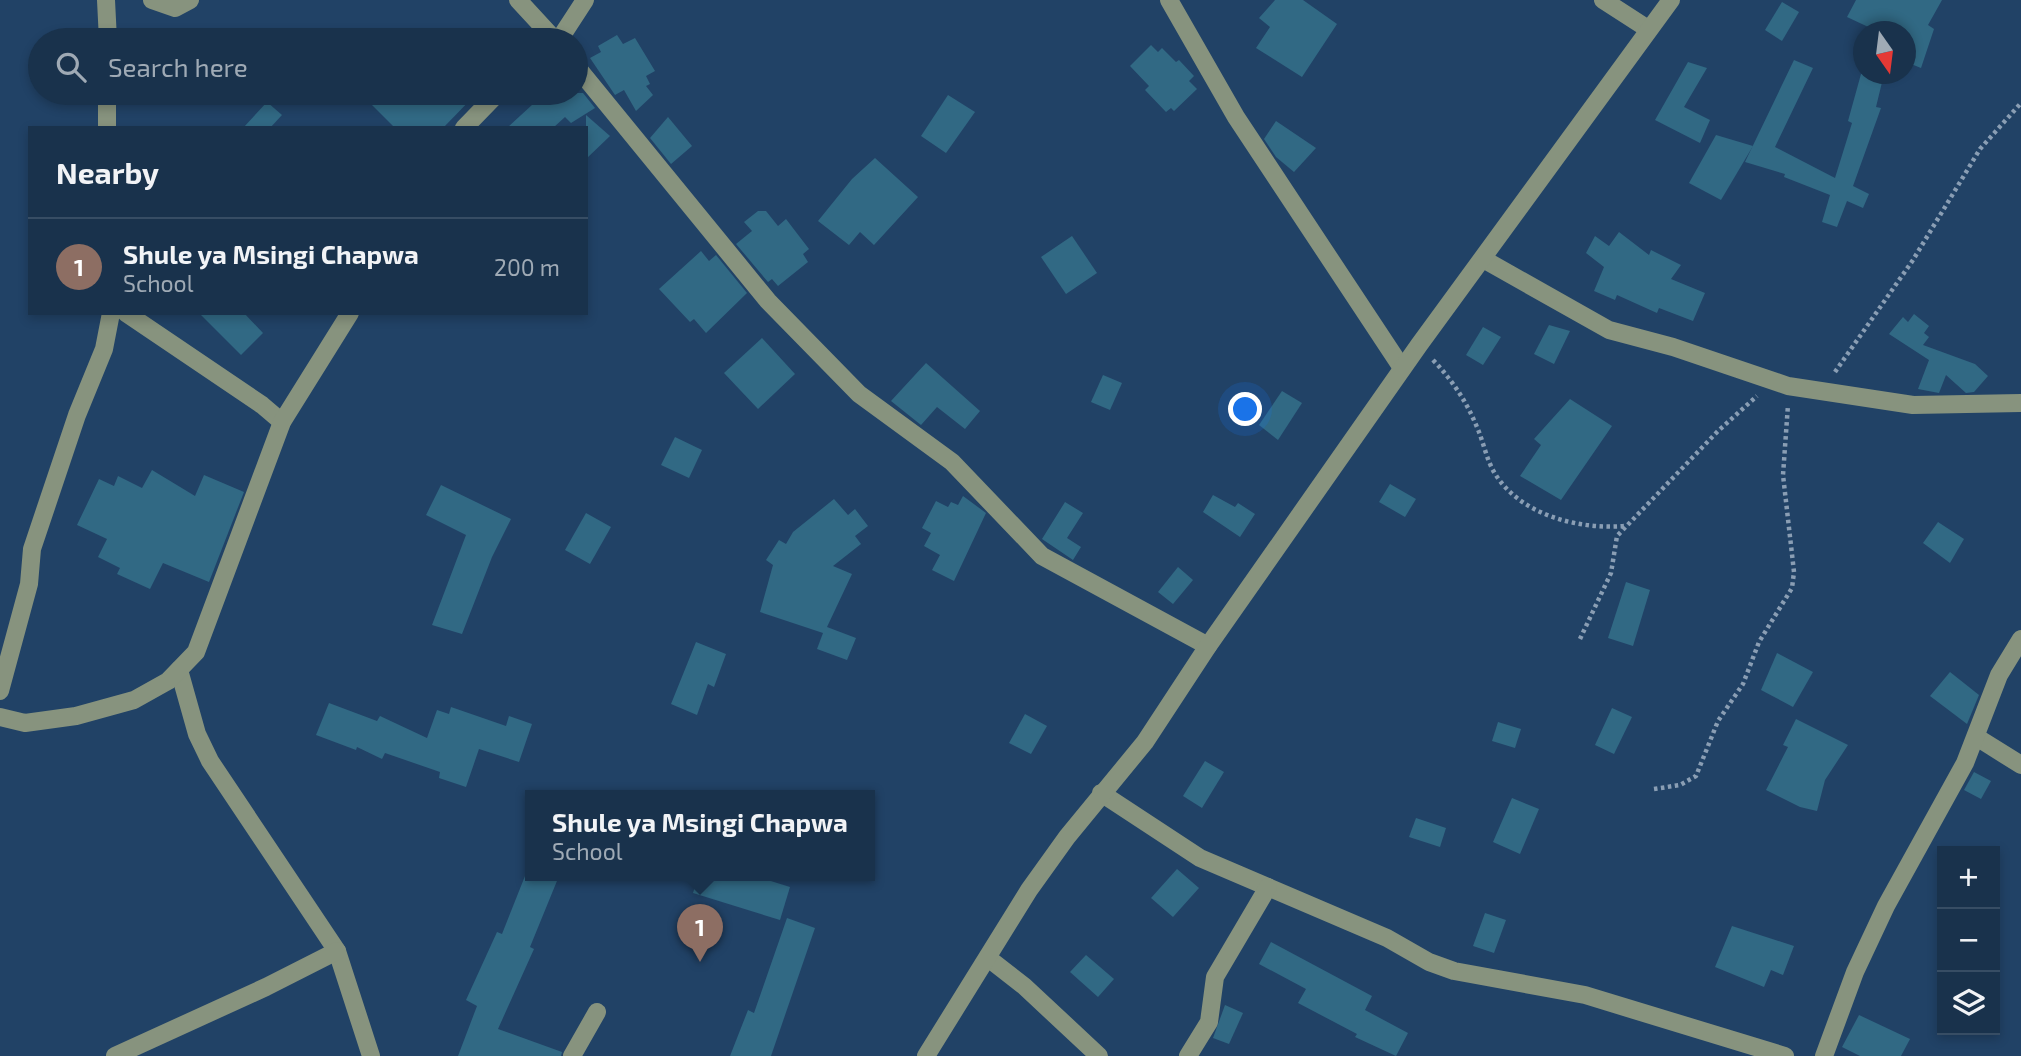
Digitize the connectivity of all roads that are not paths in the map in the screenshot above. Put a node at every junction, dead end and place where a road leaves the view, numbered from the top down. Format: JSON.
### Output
{"nodes":[{"id":1,"x":106,"y":0,"type":"edge"},
{"id":2,"x":152,"y":0,"type":"edge"},
{"id":3,"x":190,"y":0,"type":"edge"},
{"id":4,"x":518,"y":0,"type":"edge"},
{"id":5,"x":585,"y":0,"type":"edge"},
{"id":6,"x":1169,"y":0,"type":"edge"},
{"id":7,"x":1603,"y":0,"type":"edge"},
{"id":8,"x":1671,"y":0,"type":"edge"},
{"id":9,"x":107,"y":28,"type":"edge"},
{"id":10,"x":545,"y":28,"type":"edge"},
{"id":11,"x":565,"y":28,"type":"edge"},
{"id":12,"x":1648,"y":29,"type":"junction"},
{"id":13,"x":588,"y":81,"type":"edge"},
{"id":14,"x":107,"y":105,"type":"edge"},
{"id":15,"x":486,"y":105,"type":"edge"},
{"id":16,"x":107,"y":126,"type":"edge"},
{"id":17,"x":466,"y":126,"type":"edge"},
{"id":18,"x":1483,"y":259,"type":"junction"},
{"id":19,"x":111,"y":315,"type":"edge"},
{"id":20,"x":129,"y":315,"type":"edge"},
{"id":21,"x":349,"y":315,"type":"edge"},
{"id":22,"x":1402,"y":368,"type":"junction"},
{"id":23,"x":2021,"y":403,"type":"edge"},
{"id":24,"x":282,"y":422,"type":"junction"},
{"id":25,"x":2021,"y":639,"type":"edge"},
{"id":26,"x":1208,"y":646,"type":"junction"},
{"id":27,"x":179,"y":670,"type":"junction"},
{"id":28,"x":0,"y":691,"type":"edge"},
{"id":29,"x":0,"y":717,"type":"edge"},
{"id":30,"x":1978,"y":738,"type":"junction"},
{"id":31,"x":2021,"y":765,"type":"edge"},
{"id":32,"x":1101,"y":793,"type":"junction"},
{"id":33,"x":1268,"y":887,"type":"junction"},
{"id":34,"x":337,"y":951,"type":"junction"},
{"id":35,"x":988,"y":958,"type":"junction"},
{"id":36,"x":597,"y":1012,"type":"dead end"},
{"id":37,"x":114,"y":1056,"type":"edge"},
{"id":38,"x":371,"y":1056,"type":"edge"},
{"id":39,"x":572,"y":1056,"type":"edge"},
{"id":40,"x":926,"y":1056,"type":"edge"},
{"id":41,"x":1099,"y":1056,"type":"edge"},
{"id":42,"x":1188,"y":1056,"type":"edge"},
{"id":43,"x":1785,"y":1056,"type":"edge"},
{"id":44,"x":1824,"y":1056,"type":"edge"}],
"edges":[{"from":1,"to":9,"type":"street"},
{"from":2,"to":3,"type":"street"},
{"from":4,"to":10,"type":"street"},
{"from":5,"to":11,"type":"street"},
{"from":6,"to":22,"type":"street"},
{"from":7,"to":12,"type":"street"},
{"from":8,"to":12,"type":"street"},
{"from":12,"to":18,"type":"street"},
{"from":13,"to":26,"type":"street"},
{"from":14,"to":16,"type":"street"},
{"from":15,"to":17,"type":"street"},
{"from":18,"to":22,"type":"street"},
{"from":18,"to":23,"type":"street"},
{"from":19,"to":28,"type":"street"},
{"from":20,"to":24,"type":"street"},
{"from":21,"to":24,"type":"street"},
{"from":22,"to":26,"type":"street"},
{"from":24,"to":27,"type":"street"},
{"from":25,"to":30,"type":"street"},
{"from":26,"to":32,"type":"street"},
{"from":27,"to":29,"type":"street"},
{"from":27,"to":34,"type":"street"},
{"from":30,"to":31,"type":"street"},
{"from":30,"to":44,"type":"street"},
{"from":32,"to":33,"type":"street"},
{"from":32,"to":35,"type":"street"},
{"from":33,"to":42,"type":"street"},
{"from":33,"to":43,"type":"street"},
{"from":34,"to":37,"type":"street"},
{"from":34,"to":38,"type":"street"},
{"from":35,"to":40,"type":"street"},
{"from":35,"to":41,"type":"street"},
{"from":36,"to":39,"type":"street"}]}
